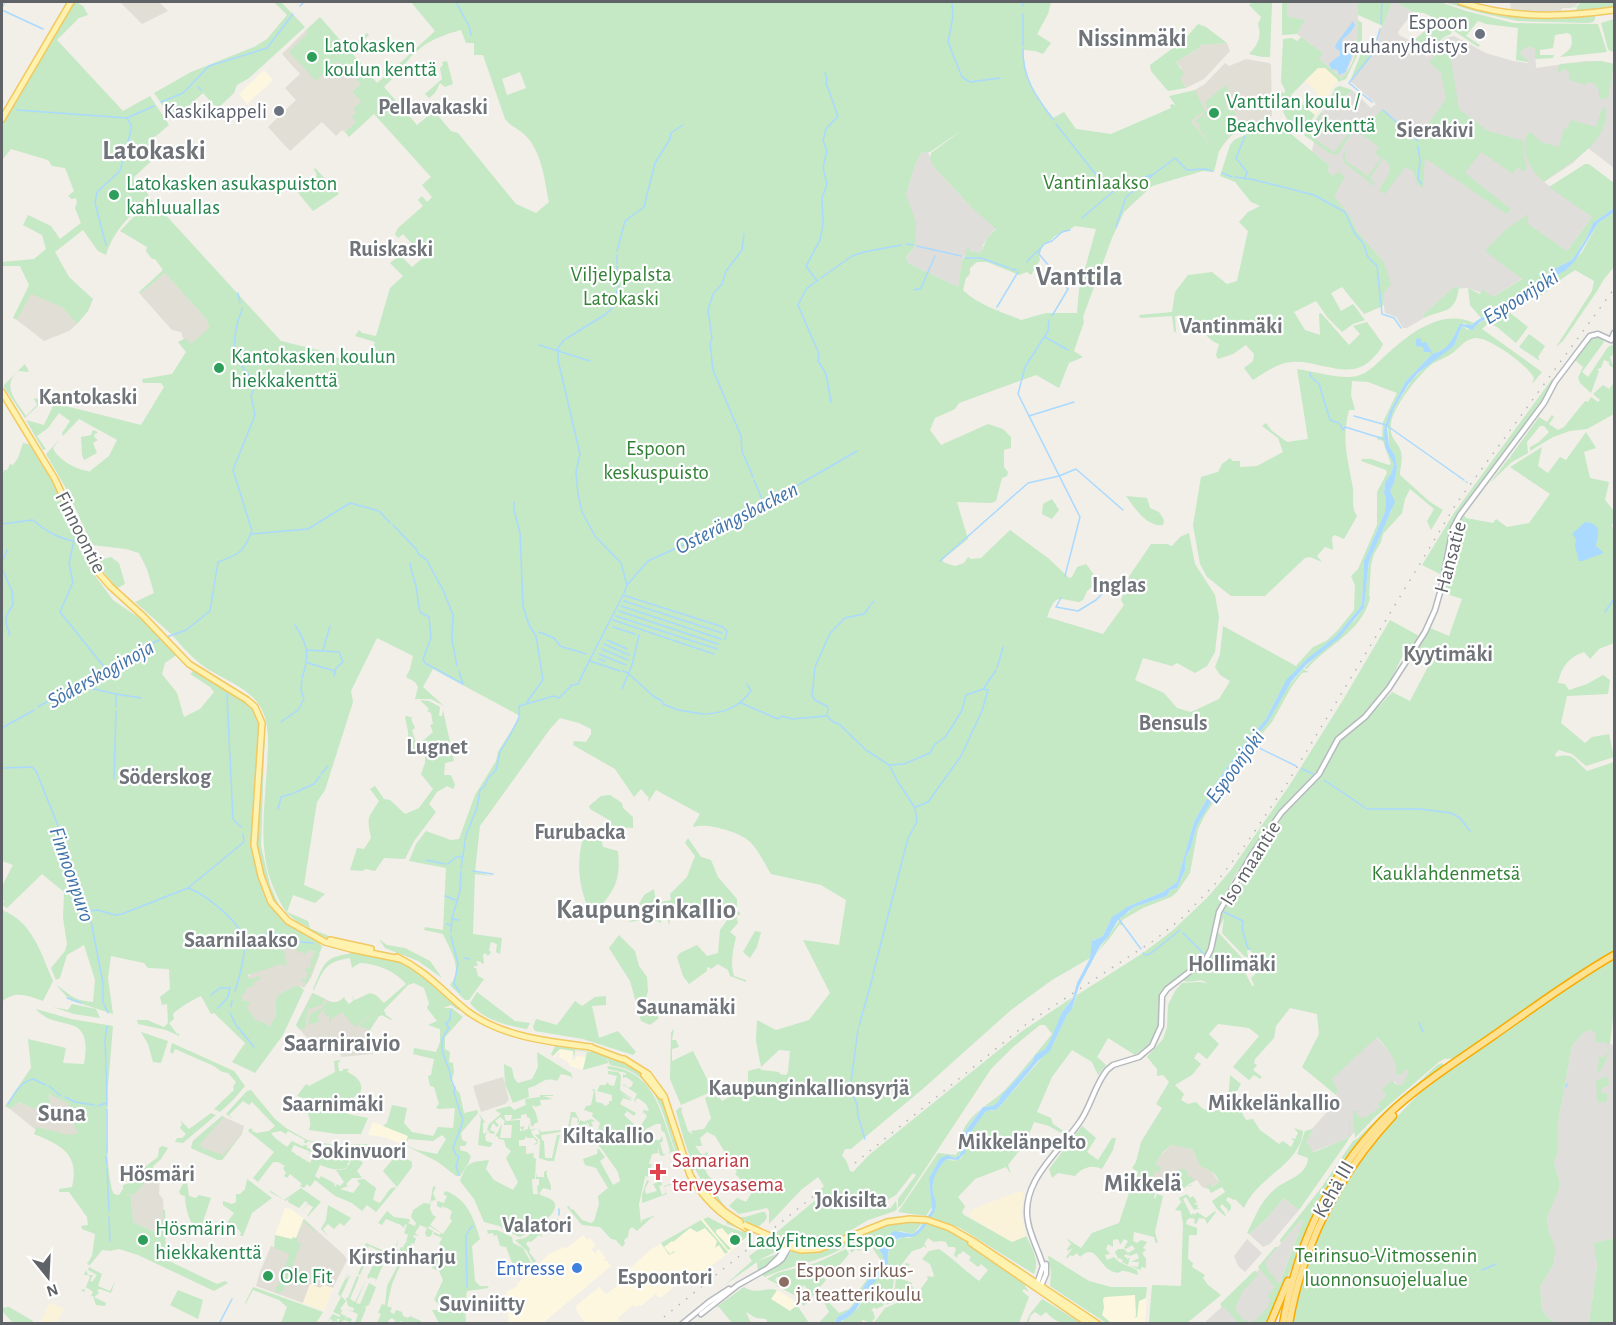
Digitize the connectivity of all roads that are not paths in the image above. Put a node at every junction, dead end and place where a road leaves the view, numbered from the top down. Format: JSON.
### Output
{"nodes":[{"id":1,"x":71,"y":2,"type":"edge"},
{"id":2,"x":1461,"y":2,"type":"edge"},
{"id":3,"x":1614,"y":10,"type":"edge"},
{"id":4,"x":2,"y":119,"type":"edge"},
{"id":5,"x":1614,"y":333,"type":"edge"},
{"id":6,"x":2,"y":392,"type":"edge"},
{"id":7,"x":1318,"y":774,"type":"joint"},
{"id":8,"x":1614,"y":955,"type":"edge"},
{"id":9,"x":1428,"y":1083,"type":"junction"},
{"id":10,"x":968,"y":1239,"type":"junction"},
{"id":11,"x":784,"y":1244,"type":"junction"},
{"id":12,"x":1300,"y":1253,"type":"junction"},
{"id":13,"x":1039,"y":1285,"type":"junction"},
{"id":14,"x":682,"y":1323,"type":"edge"},
{"id":15,"x":1089,"y":1323,"type":"edge"},
{"id":16,"x":1098,"y":1323,"type":"edge"},
{"id":17,"x":1270,"y":1323,"type":"edge"},
{"id":18,"x":1282,"y":1323,"type":"edge"},
{"id":19,"x":1289,"y":1323,"type":"edge"}],
"edges":[{"from":1,"to":4,"type":"main road"},
{"from":2,"to":3,"type":"main road"},
{"from":5,"to":7,"type":"main road","name":"Hansatie"},
{"from":6,"to":11,"type":"main road","name":"Finnoontie","bridge":true},
{"from":7,"to":13,"type":"main road","name":"Iso maantie"},
{"from":8,"to":9,"type":"highway","name":"Kehä III"},
{"from":9,"to":12,"type":"highway","name":"Kehä III"},
{"from":9,"to":19,"type":"highway","name":"Kehä III"},
{"from":10,"to":11,"type":"main road","name":"Finnoontie"},
{"from":10,"to":13,"type":"main road"},
{"from":10,"to":15,"type":"main road"},
{"from":11,"to":14,"type":"main road"},
{"from":12,"to":17,"type":"highway"},
{"from":12,"to":18,"type":"highway","name":"Kehä III"},
{"from":13,"to":16,"type":"main road"}]}
